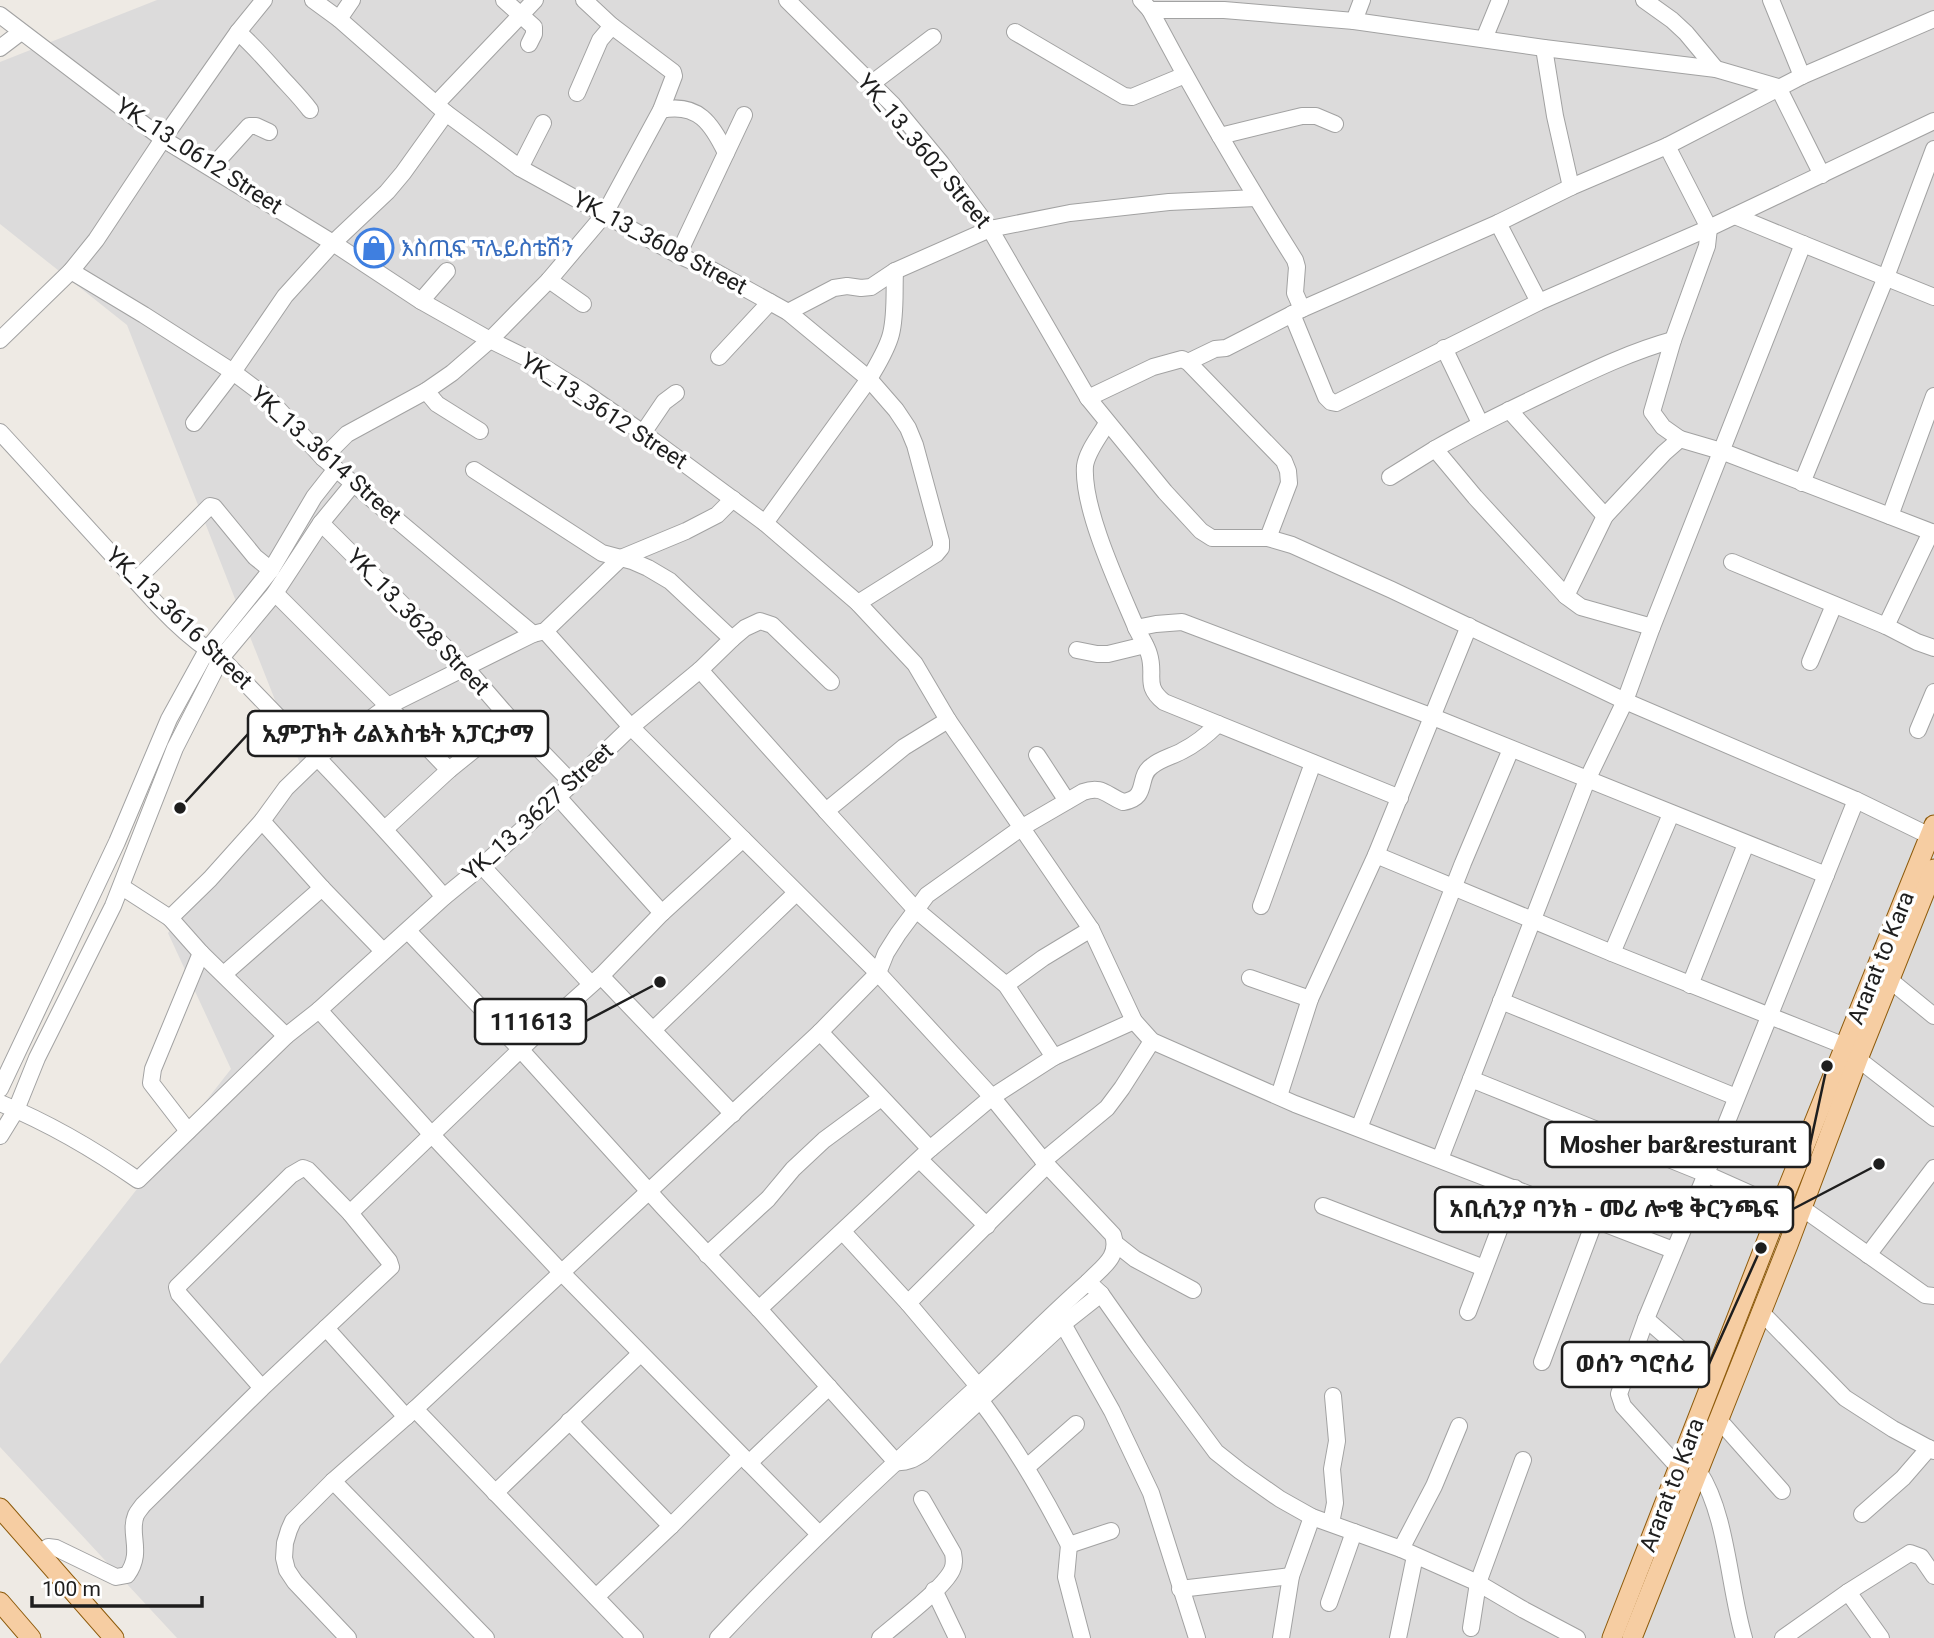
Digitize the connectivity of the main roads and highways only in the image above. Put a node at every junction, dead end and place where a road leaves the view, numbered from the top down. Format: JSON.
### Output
{"nodes":[{"id":1,"x":1933,"y":833,"type":"edge"},
{"id":2,"x":1931,"y":883,"type":"edge"},
{"id":3,"x":1851,"y":1053,"type":"junction"},
{"id":4,"x":0,"y":1508,"type":"edge"},
{"id":5,"x":1663,"y":1536,"type":"junction"},
{"id":6,"x":0,"y":1602,"type":"edge"},
{"id":7,"x":31,"y":1638,"type":"edge"},
{"id":8,"x":114,"y":1638,"type":"edge"},
{"id":9,"x":1612,"y":1638,"type":"edge"},
{"id":10,"x":1632,"y":1638,"type":"edge"}],
"edges":[{"from":1,"to":3,"type":"main road","name":"Ararat to Kara"},
{"from":2,"to":3,"type":"main road","name":"Ararat to Kara"},
{"from":3,"to":5,"type":"main road","name":"Ararat to Kara"},
{"from":3,"to":5,"type":"main road","name":"Ararat to Kara"},
{"from":4,"to":8,"type":"main road"},
{"from":5,"to":9,"type":"main road","name":"Ararat to Kara"},
{"from":5,"to":10,"type":"main road","name":"Ararat to Kara"},
{"from":6,"to":7,"type":"main road"}]}
